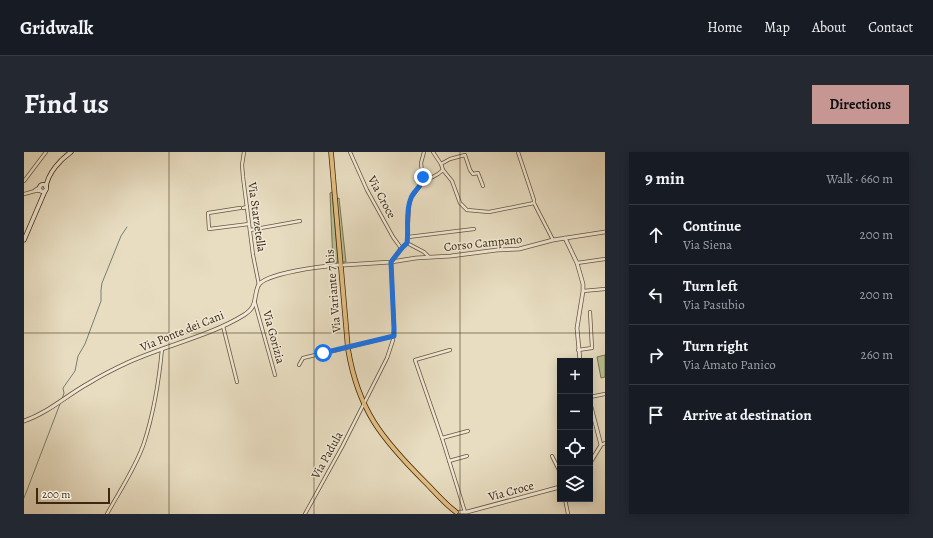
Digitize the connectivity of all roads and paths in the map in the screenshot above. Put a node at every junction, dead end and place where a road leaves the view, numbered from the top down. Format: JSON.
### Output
{"nodes":[{"id":1,"x":46,"y":152,"type":"edge"},
{"id":2,"x":71,"y":152,"type":"edge"},
{"id":3,"x":244,"y":152,"type":"edge"},
{"id":4,"x":331,"y":152,"type":"edge"},
{"id":5,"x":350,"y":152,"type":"edge"},
{"id":6,"x":424,"y":152,"type":"edge"},
{"id":7,"x":433,"y":152,"type":"edge"},
{"id":8,"x":518,"y":152,"type":"edge"},
{"id":9,"x":441,"y":164,"type":"junction"},
{"id":10,"x":443,"y":170,"type":"junction"},
{"id":11,"x":24,"y":181,"type":"edge"},
{"id":12,"x":422,"y":183,"type":"junction"},
{"id":13,"x":483,"y":186,"type":"dead end"},
{"id":14,"x":43,"y":188,"type":"junction"},
{"id":15,"x":24,"y":194,"type":"edge"},
{"id":16,"x":534,"y":203,"type":"junction"},
{"id":17,"x":247,"y":207,"type":"junction"},
{"id":18,"x":300,"y":220,"type":"dead end"},
{"id":19,"x":249,"y":224,"type":"junction"},
{"id":20,"x":474,"y":229,"type":"dead end"},
{"id":21,"x":250,"y":230,"type":"junction"},
{"id":22,"x":605,"y":232,"type":"edge"},
{"id":23,"x":408,"y":237,"type":"junction"},
{"id":24,"x":565,"y":238,"type":"junction"},
{"id":25,"x":24,"y":240,"type":"edge"},
{"id":26,"x":553,"y":240,"type":"junction"},
{"id":27,"x":407,"y":243,"type":"junction"},
{"id":28,"x":402,"y":248,"type":"junction"},
{"id":29,"x":429,"y":257,"type":"junction"},
{"id":30,"x":605,"y":259,"type":"edge"},
{"id":31,"x":391,"y":262,"type":"junction"},
{"id":32,"x":577,"y":263,"type":"junction"},
{"id":33,"x":339,"y":265,"type":"dead end"},
{"id":34,"x":344,"y":265,"type":"dead end"},
{"id":35,"x":259,"y":286,"type":"junction"},
{"id":36,"x":605,"y":288,"type":"edge"},
{"id":37,"x":583,"y":292,"type":"junction"},
{"id":38,"x":255,"y":303,"type":"junction"},
{"id":39,"x":590,"y":312,"type":"dead end"},
{"id":40,"x":223,"y":325,"type":"junction"},
{"id":41,"x":394,"y":336,"type":"junction"},
{"id":42,"x":348,"y":347,"type":"junction"},
{"id":43,"x":162,"y":348,"type":"junction"},
{"id":44,"x":450,"y":350,"type":"dead end"},
{"id":45,"x":578,"y":350,"type":"junction"},
{"id":46,"x":579,"y":358,"type":"edge"},
{"id":47,"x":299,"y":365,"type":"dead end"},
{"id":48,"x":275,"y":375,"type":"dead end"},
{"id":49,"x":238,"y":382,"type":"dead end"},
{"id":50,"x":605,"y":394,"type":"edge"},
{"id":51,"x":593,"y":396,"type":"edge"},
{"id":52,"x":364,"y":404,"type":"junction"},
{"id":53,"x":593,"y":416,"type":"edge"},
{"id":54,"x":24,"y":421,"type":"edge"},
{"id":55,"x":468,"y":431,"type":"dead end"},
{"id":56,"x":442,"y":438,"type":"junction"},
{"id":57,"x":605,"y":443,"type":"edge"},
{"id":58,"x":601,"y":445,"type":"junction"},
{"id":59,"x":467,"y":456,"type":"dead end"},
{"id":60,"x":552,"y":456,"type":"dead end"},
{"id":61,"x":593,"y":458,"type":"edge"},
{"id":62,"x":449,"y":461,"type":"junction"},
{"id":63,"x":557,"y":466,"type":"edge"},
{"id":64,"x":557,"y":488,"type":"edge"},
{"id":65,"x":566,"y":502,"type":"edge"},
{"id":66,"x":461,"y":513,"type":"edge"},
{"id":67,"x":107,"y":514,"type":"edge"},
{"id":68,"x":305,"y":514,"type":"edge"},
{"id":69,"x":568,"y":514,"type":"edge"}],
"edges":[{"from":1,"to":11,"type":"street"},
{"from":2,"to":14,"type":"main road"},
{"from":3,"to":17,"type":"street","name":"Via Starzetella"},
{"from":4,"to":42,"type":"main road","name":"Via Variante 7 bis"},
{"from":5,"to":28,"type":"street","name":"Via Croce"},
{"from":6,"to":12,"type":"street"},
{"from":7,"to":9,"type":"street"},
{"from":8,"to":16,"type":"street"},
{"from":9,"to":10,"type":"street"},
{"from":9,"to":13,"type":"street"},
{"from":10,"to":12,"type":"street"},
{"from":10,"to":16,"type":"street"},
{"from":12,"to":23,"type":"street"},
{"from":14,"to":15,"type":"street"},
{"from":14,"to":25,"type":"main road"},
{"from":16,"to":26,"type":"street"},
{"from":17,"to":19,"type":"street","name":"Via Starzetella"},
{"from":17,"to":19,"type":"street"},
{"from":18,"to":21,"type":"street"},
{"from":19,"to":21,"type":"street","name":"Via Starzetella"},
{"from":20,"to":23,"type":"street"},
{"from":21,"to":35,"type":"street","name":"Via Starzetella"},
{"from":22,"to":24,"type":"street","name":"Corso Campano"},
{"from":23,"to":27,"type":"street"},
{"from":24,"to":26,"type":"street","name":"Corso Campano"},
{"from":24,"to":32,"type":"street"},
{"from":26,"to":29,"type":"street","name":"Corso Campano"},
{"from":27,"to":28,"type":"street"},
{"from":27,"to":29,"type":"street"},
{"from":28,"to":31,"type":"street"},
{"from":29,"to":31,"type":"street","name":"Corso Campano"},
{"from":30,"to":32,"type":"street"},
{"from":31,"to":34,"type":"street","name":"Corso Campano"},
{"from":31,"to":41,"type":"street","name":"Via Padula"},
{"from":32,"to":37,"type":"street"},
{"from":33,"to":35,"type":"street"},
{"from":35,"to":38,"type":"street"},
{"from":36,"to":37,"type":"street"},
{"from":37,"to":45,"type":"street"},
{"from":38,"to":40,"type":"street","name":"Via Ponte dei Cani"},
{"from":38,"to":48,"type":"street","name":"Via Gorizia"},
{"from":39,"to":45,"type":"street"},
{"from":40,"to":43,"type":"street","name":"Via Ponte dei Cani"},
{"from":40,"to":49,"type":"street"},
{"from":41,"to":42,"type":"street"},
{"from":41,"to":52,"type":"street","name":"Via Padula"},
{"from":42,"to":47,"type":"street"},
{"from":42,"to":52,"type":"main road","name":"Via Variante 7 bis"},
{"from":43,"to":54,"type":"street","name":"Via Ponte dei Cani"},
{"from":43,"to":67,"type":"street"},
{"from":44,"to":56,"type":"street"},
{"from":45,"to":46,"type":"street"},
{"from":50,"to":51,"type":"street"},
{"from":52,"to":66,"type":"main road","name":"Via Variante 7 bis"},
{"from":52,"to":68,"type":"street","name":"Via Padula"},
{"from":53,"to":58,"type":"street"},
{"from":55,"to":56,"type":"street"},
{"from":56,"to":62,"type":"street"},
{"from":57,"to":58,"type":"street"},
{"from":58,"to":61,"type":"street"},
{"from":59,"to":62,"type":"street"},
{"from":60,"to":63,"type":"street"},
{"from":62,"to":66,"type":"street"},
{"from":64,"to":66,"type":"street","name":"Via Croce"},
{"from":65,"to":69,"type":"street"}]}
